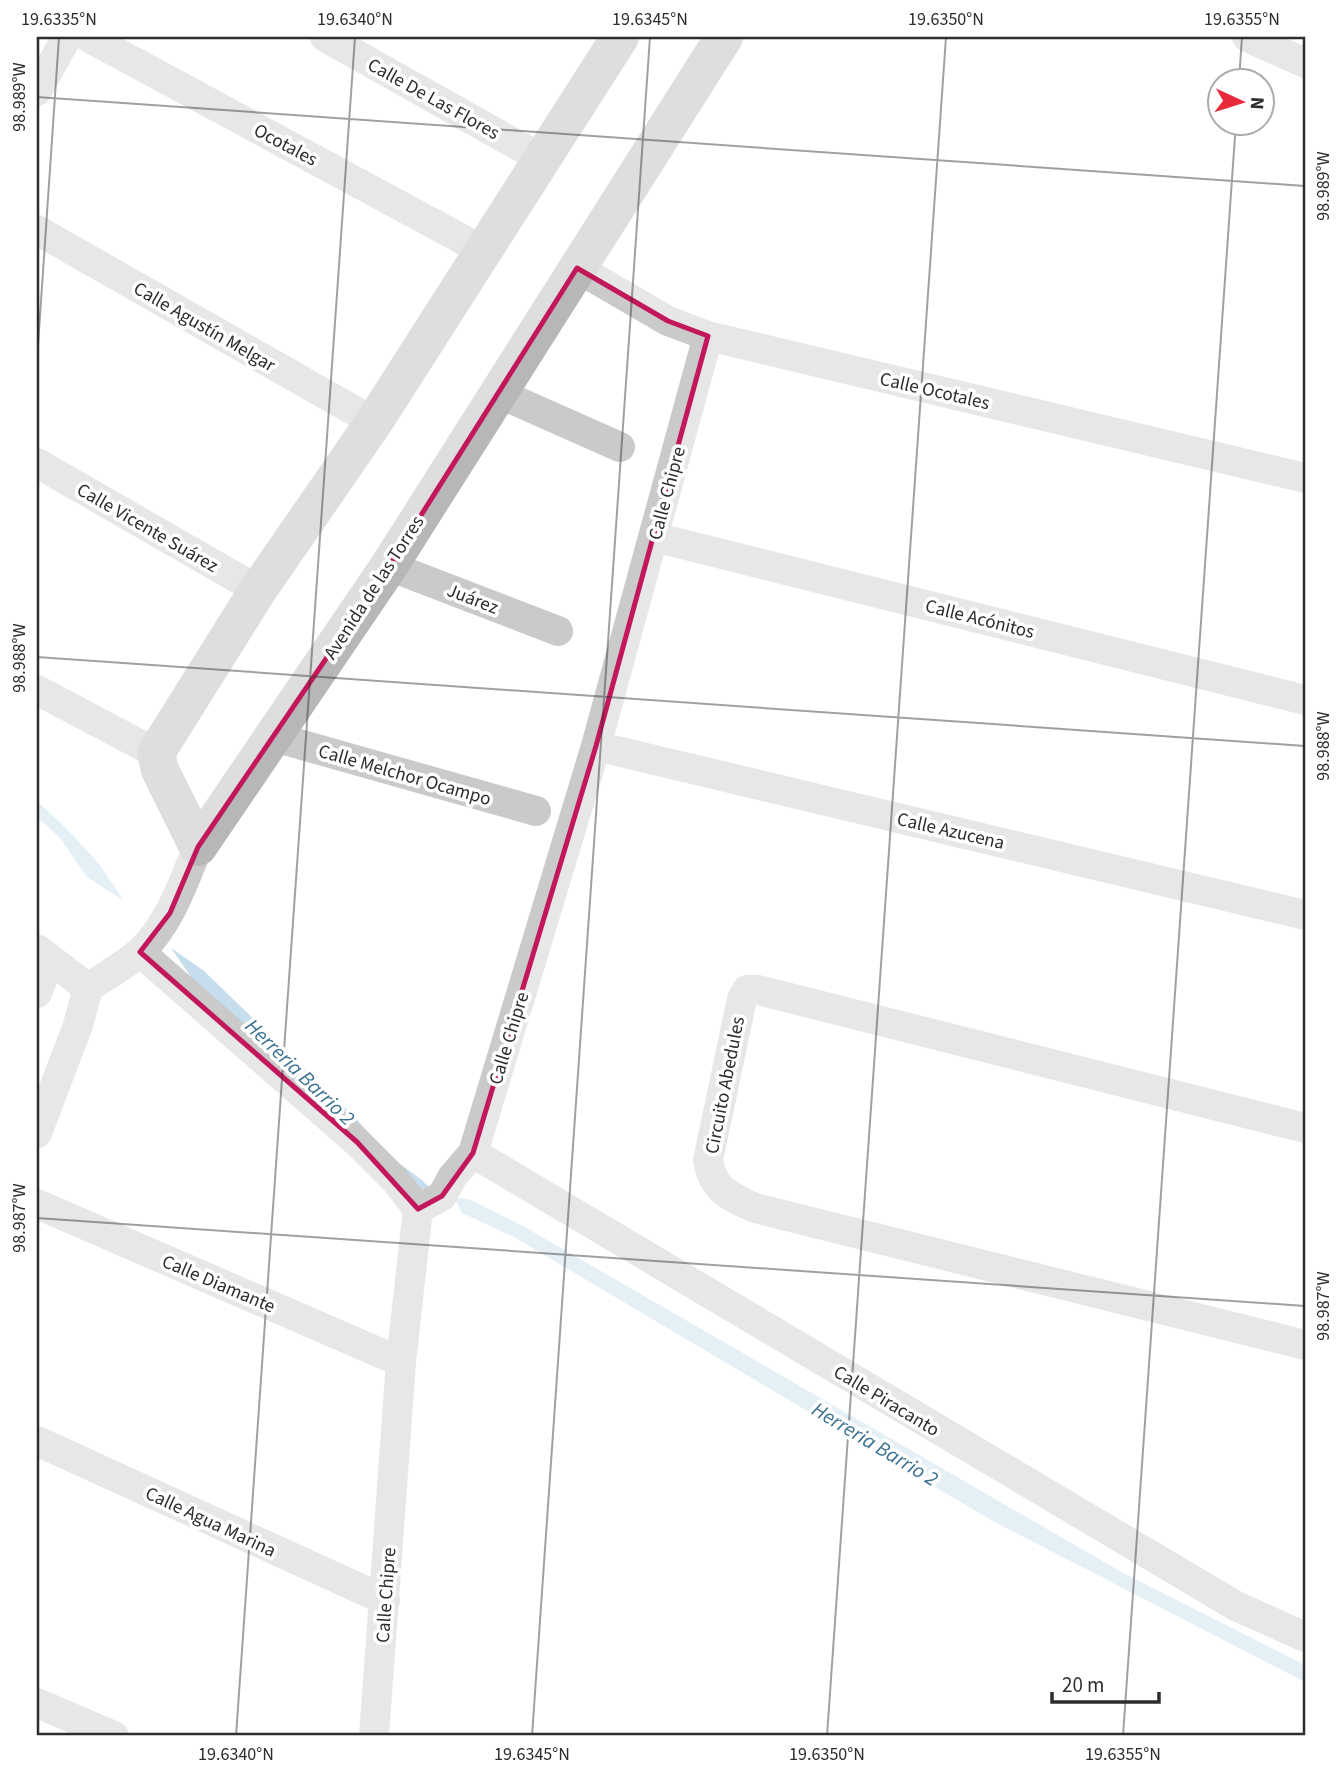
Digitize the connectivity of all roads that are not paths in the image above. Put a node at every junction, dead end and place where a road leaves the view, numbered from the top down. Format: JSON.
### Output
{"nodes":[{"id":1,"x":67,"y":37,"type":"edge"},
{"id":2,"x":88,"y":37,"type":"edge"},
{"id":3,"x":325,"y":37,"type":"edge"},
{"id":4,"x":620,"y":37,"type":"edge"},
{"id":5,"x":723,"y":37,"type":"edge"},
{"id":6,"x":1247,"y":37,"type":"edge"},
{"id":7,"x":1305,"y":62,"type":"edge"},
{"id":8,"x":37,"y":91,"type":"edge"},
{"id":9,"x":542,"y":159,"type":"junction"},
{"id":10,"x":37,"y":230,"type":"edge"},
{"id":11,"x":484,"y":251,"type":"junction"},
{"id":12,"x":577,"y":268,"type":"junction"},
{"id":13,"x":708,"y":336,"type":"junction"},
{"id":14,"x":498,"y":393,"type":"junction"},
{"id":15,"x":374,"y":422,"type":"junction"},
{"id":16,"x":620,"y":447,"type":"dead end"},
{"id":17,"x":37,"y":463,"type":"edge"},
{"id":18,"x":1305,"y":478,"type":"edge"},
{"id":19,"x":654,"y":537,"type":"junction"},
{"id":20,"x":389,"y":566,"type":"junction"},
{"id":21,"x":258,"y":590,"type":"junction"},
{"id":22,"x":558,"y":631,"type":"dead end"},
{"id":23,"x":37,"y":690,"type":"edge"},
{"id":24,"x":1305,"y":700,"type":"edge"},
{"id":25,"x":274,"y":737,"type":"junction"},
{"id":26,"x":596,"y":746,"type":"junction"},
{"id":27,"x":156,"y":753,"type":"junction"},
{"id":28,"x":536,"y":811,"type":"dead end"},
{"id":29,"x":198,"y":847,"type":"junction"},
{"id":30,"x":1305,"y":915,"type":"edge"},
{"id":31,"x":140,"y":952,"type":"junction"},
{"id":32,"x":44,"y":954,"type":"edge"},
{"id":33,"x":88,"y":988,"type":"junction"},
{"id":34,"x":37,"y":993,"type":"edge"},
{"id":35,"x":1305,"y":1128,"type":"edge"},
{"id":36,"x":37,"y":1133,"type":"edge"},
{"id":37,"x":473,"y":1153,"type":"junction"},
{"id":38,"x":37,"y":1204,"type":"edge"},
{"id":39,"x":418,"y":1209,"type":"junction"},
{"id":40,"x":1305,"y":1345,"type":"edge"},
{"id":41,"x":401,"y":1362,"type":"junction"},
{"id":42,"x":37,"y":1441,"type":"edge"},
{"id":43,"x":384,"y":1600,"type":"junction"},
{"id":44,"x":1305,"y":1637,"type":"edge"},
{"id":45,"x":37,"y":1703,"type":"edge"},
{"id":46,"x":114,"y":1736,"type":"edge"},
{"id":47,"x":374,"y":1736,"type":"edge"}],
"edges":[{"from":1,"to":8,"type":"street"},
{"from":2,"to":11,"type":"street","name":"Ocotales"},
{"from":3,"to":9,"type":"street","name":"Calle De Las Flores"},
{"from":4,"to":9,"type":"main road"},
{"from":5,"to":12,"type":"main road","name":"Avenida de las Torres"},
{"from":6,"to":7,"type":"street"},
{"from":9,"to":11,"type":"main road"},
{"from":10,"to":15,"type":"street","name":"Calle Agustín Melgar"},
{"from":11,"to":15,"type":"main road"},
{"from":12,"to":13,"type":"street","name":"Calle Ocotales"},
{"from":12,"to":14,"type":"main road","name":"Avenida de las Torres"},
{"from":13,"to":18,"type":"street","name":"Calle Ocotales"},
{"from":13,"to":19,"type":"street","name":"Calle Chipre"},
{"from":14,"to":16,"type":"street"},
{"from":14,"to":20,"type":"main road","name":"Avenida de las Torres"},
{"from":15,"to":21,"type":"main road"},
{"from":17,"to":21,"type":"street","name":"Calle Vicente Suárez"},
{"from":19,"to":24,"type":"street","name":"Calle Acónitos"},
{"from":19,"to":26,"type":"street","name":"Calle Chipre"},
{"from":20,"to":22,"type":"street","name":"Juárez"},
{"from":20,"to":25,"type":"main road","name":"Avenida de las Torres"},
{"from":21,"to":27,"type":"main road"},
{"from":23,"to":27,"type":"street"},
{"from":25,"to":28,"type":"street","name":"Calle Melchor Ocampo"},
{"from":25,"to":29,"type":"main road","name":"Avenida de las Torres"},
{"from":26,"to":30,"type":"street","name":"Calle Azucena"},
{"from":26,"to":37,"type":"street","name":"Calle Chipre"},
{"from":27,"to":29,"type":"main road"},
{"from":29,"to":31,"type":"street","name":"Avenida de las Torres"},
{"from":31,"to":33,"type":"street","name":"Avenida de las Torres"},
{"from":31,"to":39,"type":"street"},
{"from":32,"to":33,"type":"street"},
{"from":32,"to":34,"type":"street"},
{"from":33,"to":36,"type":"street"},
{"from":35,"to":40,"type":"street","name":"Circuito Abedules"},
{"from":37,"to":39,"type":"street","name":"Calle Chipre"},
{"from":37,"to":44,"type":"street","name":"Calle Piracanto"},
{"from":38,"to":41,"type":"street","name":"Calle Diamante"},
{"from":39,"to":41,"type":"street","name":"Calle Chipre"},
{"from":41,"to":43,"type":"street","name":"Calle Chipre"},
{"from":42,"to":43,"type":"street","name":"Calle Agua Marina"},
{"from":43,"to":47,"type":"street","name":"Calle Chipre"},
{"from":45,"to":46,"type":"street"}]}
